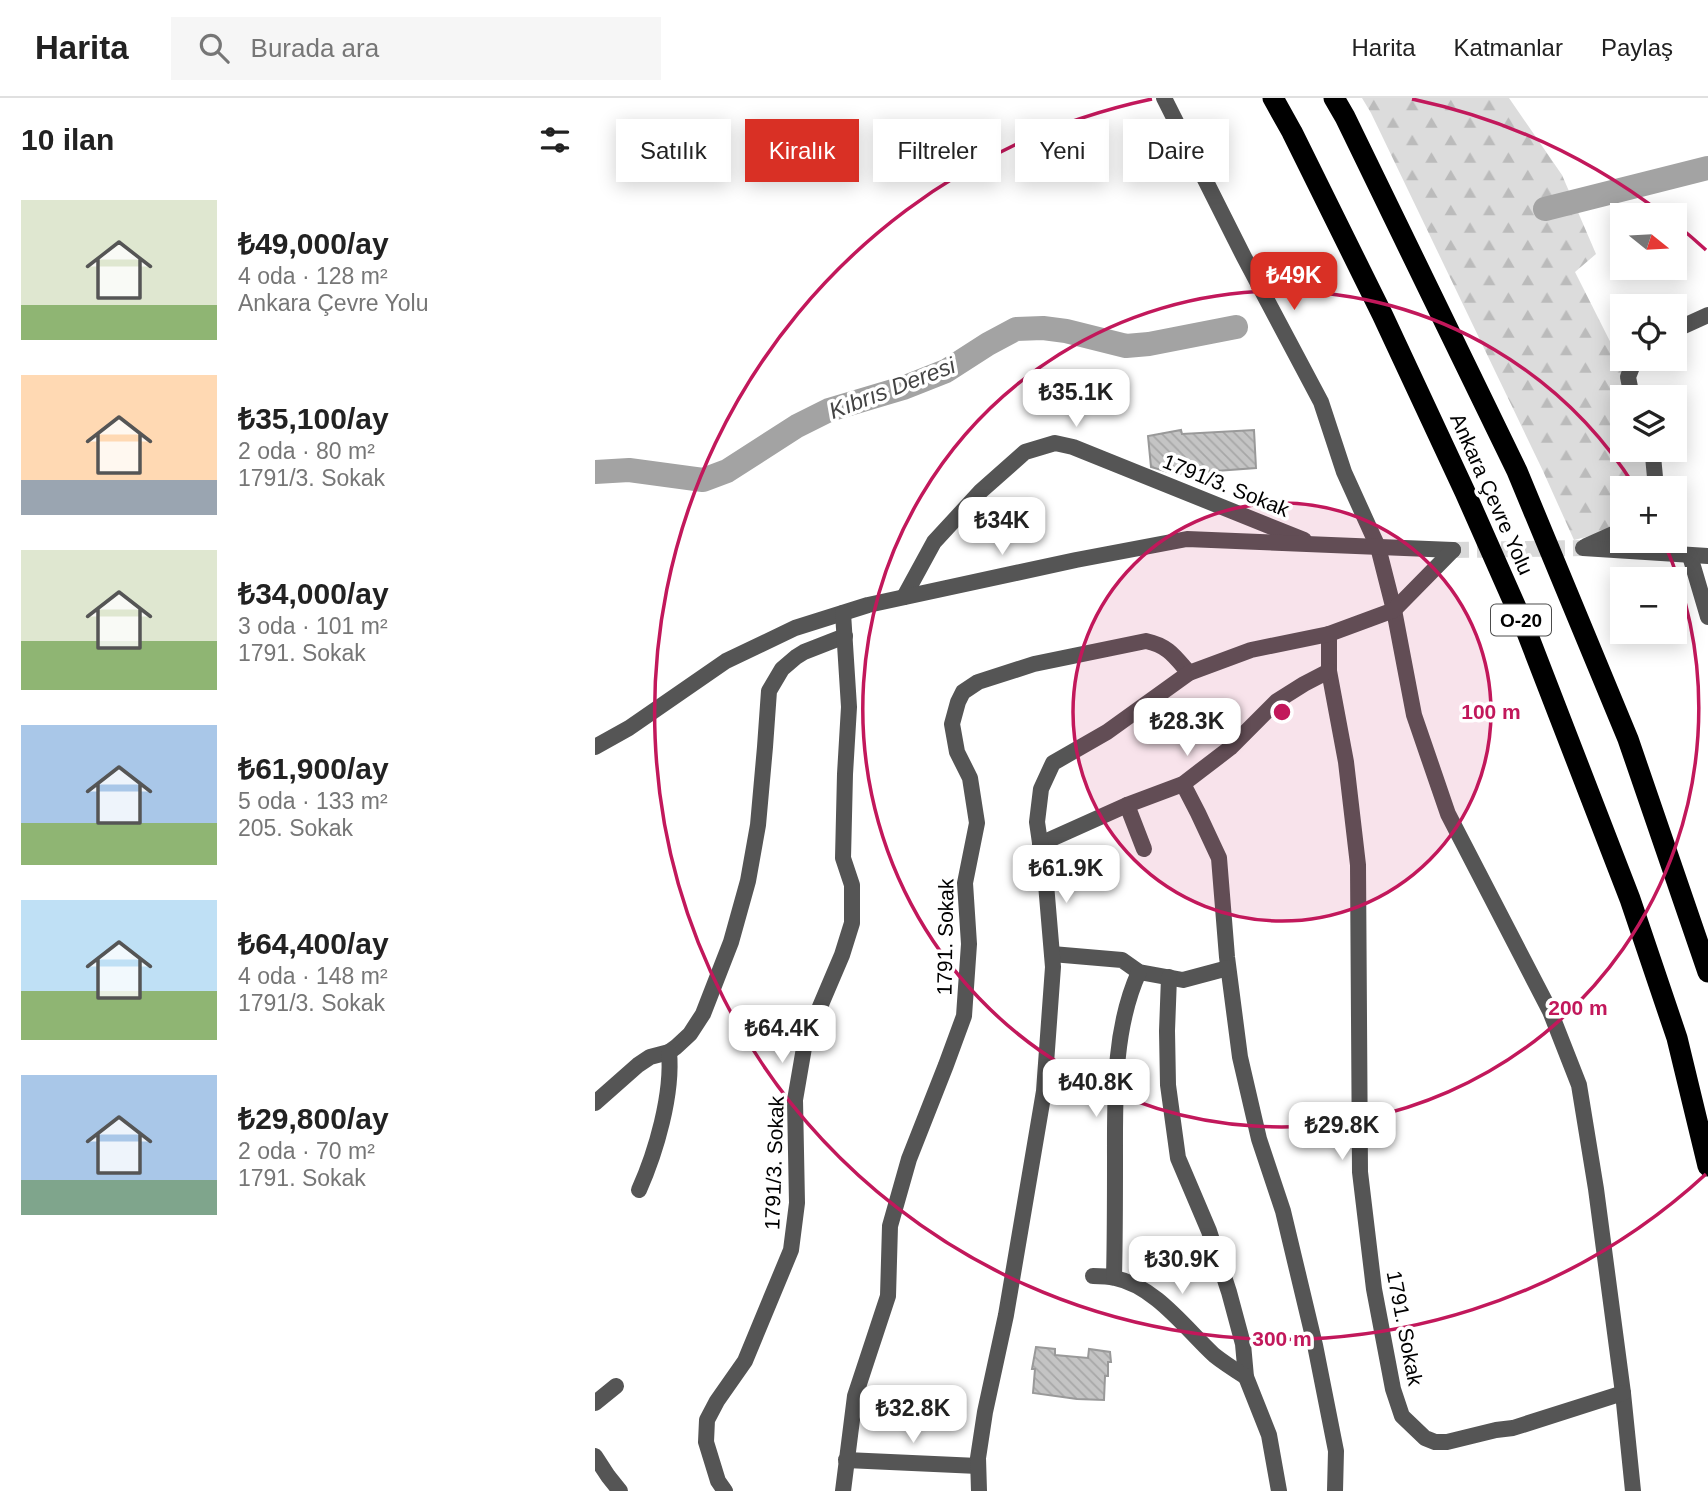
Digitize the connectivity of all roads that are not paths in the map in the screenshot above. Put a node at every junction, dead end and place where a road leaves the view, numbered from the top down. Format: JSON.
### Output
{"nodes":[{"id":1,"x":1164,"y":98,"type":"edge"},
{"id":2,"x":1273,"y":98,"type":"edge"},
{"id":3,"x":1334,"y":98,"type":"edge"},
{"id":4,"x":1708,"y":315,"type":"edge"},
{"id":5,"x":1687,"y":325,"type":"edge"},
{"id":6,"x":1610,"y":536,"type":"edge"},
{"id":7,"x":1313,"y":544,"type":"junction"},
{"id":8,"x":1378,"y":547,"type":"junction"},
{"id":9,"x":1610,"y":550,"type":"edge"},
{"id":10,"x":1650,"y":553,"type":"edge"},
{"id":11,"x":1690,"y":556,"type":"junction"},
{"id":12,"x":1708,"y":556,"type":"edge"},
{"id":13,"x":904,"y":597,"type":"junction"},
{"id":14,"x":1394,"y":610,"type":"junction"},
{"id":15,"x":843,"y":613,"type":"junction"},
{"id":16,"x":1708,"y":617,"type":"edge"},
{"id":17,"x":1329,"y":634,"type":"junction"},
{"id":18,"x":845,"y":636,"type":"junction"},
{"id":19,"x":1329,"y":671,"type":"junction"},
{"id":20,"x":1189,"y":673,"type":"junction"},
{"id":21,"x":595,"y":747,"type":"edge"},
{"id":22,"x":1183,"y":784,"type":"junction"},
{"id":23,"x":1128,"y":804,"type":"junction"},
{"id":24,"x":1040,"y":844,"type":"junction"},
{"id":25,"x":1144,"y":849,"type":"dead end"},
{"id":26,"x":1052,"y":954,"type":"junction"},
{"id":27,"x":1228,"y":968,"type":"junction"},
{"id":28,"x":1139,"y":972,"type":"junction"},
{"id":29,"x":1708,"y":972,"type":"edge"},
{"id":30,"x":1169,"y":978,"type":"junction"},
{"id":31,"x":669,"y":1052,"type":"junction"},
{"id":32,"x":595,"y":1103,"type":"edge"},
{"id":33,"x":1708,"y":1166,"type":"edge"},
{"id":34,"x":639,"y":1190,"type":"dead end"},
{"id":35,"x":1093,"y":1276,"type":"dead end"},
{"id":36,"x":1114,"y":1278,"type":"junction"},
{"id":37,"x":1246,"y":1377,"type":"junction"},
{"id":38,"x":616,"y":1386,"type":"dead end"},
{"id":39,"x":1623,"y":1393,"type":"junction"},
{"id":40,"x":595,"y":1404,"type":"edge"},
{"id":41,"x":595,"y":1456,"type":"edge"},
{"id":42,"x":846,"y":1460,"type":"junction"},
{"id":43,"x":978,"y":1466,"type":"junction"},
{"id":44,"x":620,"y":1491,"type":"edge"},
{"id":45,"x":725,"y":1491,"type":"edge"},
{"id":46,"x":843,"y":1491,"type":"edge"},
{"id":47,"x":979,"y":1491,"type":"edge"},
{"id":48,"x":1279,"y":1491,"type":"edge"},
{"id":49,"x":1335,"y":1491,"type":"edge"},
{"id":50,"x":1633,"y":1491,"type":"edge"}],
"edges":[{"from":1,"to":8,"type":"street"},
{"from":2,"to":33,"type":"highway","name":"Ankara Çevre Yolu","number":"O-20"},
{"from":3,"to":29,"type":"highway","name":"Ankara Çevre Yolu","number":"O-20"},
{"from":4,"to":5,"type":"street"},
{"from":6,"to":9,"type":"street"},
{"from":7,"to":8,"type":"street"},
{"from":7,"to":13,"type":"street"},
{"from":7,"to":13,"type":"street","name":"1791/3. Sokak"},
{"from":8,"to":14,"type":"street"},
{"from":8,"to":14,"type":"street"},
{"from":10,"to":11,"type":"street"},
{"from":11,"to":12,"type":"street"},
{"from":11,"to":16,"type":"street"},
{"from":13,"to":15,"type":"street"},
{"from":14,"to":17,"type":"street"},
{"from":14,"to":39,"type":"street"},
{"from":15,"to":18,"type":"street","name":"1791/3. Sokak"},
{"from":15,"to":21,"type":"street"},
{"from":17,"to":19,"type":"street","name":"1791. Sokak"},
{"from":17,"to":20,"type":"street"},
{"from":18,"to":31,"type":"street"},
{"from":18,"to":45,"type":"street","name":"1791/3. Sokak"},
{"from":19,"to":22,"type":"street"},
{"from":19,"to":39,"type":"street","name":"1791. Sokak"},
{"from":20,"to":24,"type":"street"},
{"from":20,"to":42,"type":"street","name":"1791. Sokak"},
{"from":22,"to":23,"type":"street"},
{"from":22,"to":27,"type":"street"},
{"from":23,"to":24,"type":"street"},
{"from":23,"to":25,"type":"street"},
{"from":24,"to":26,"type":"street"},
{"from":26,"to":28,"type":"street"},
{"from":26,"to":43,"type":"street"},
{"from":27,"to":30,"type":"street"},
{"from":27,"to":49,"type":"street"},
{"from":28,"to":30,"type":"street"},
{"from":28,"to":36,"type":"street"},
{"from":30,"to":37,"type":"street"},
{"from":31,"to":32,"type":"street"},
{"from":31,"to":34,"type":"street"},
{"from":35,"to":36,"type":"street"},
{"from":36,"to":37,"type":"street"},
{"from":37,"to":48,"type":"street"},
{"from":38,"to":40,"type":"street"},
{"from":39,"to":50,"type":"street"},
{"from":41,"to":44,"type":"street"},
{"from":42,"to":43,"type":"street"},
{"from":42,"to":46,"type":"street","name":"1791. Sokak"},
{"from":43,"to":47,"type":"street"}]}
